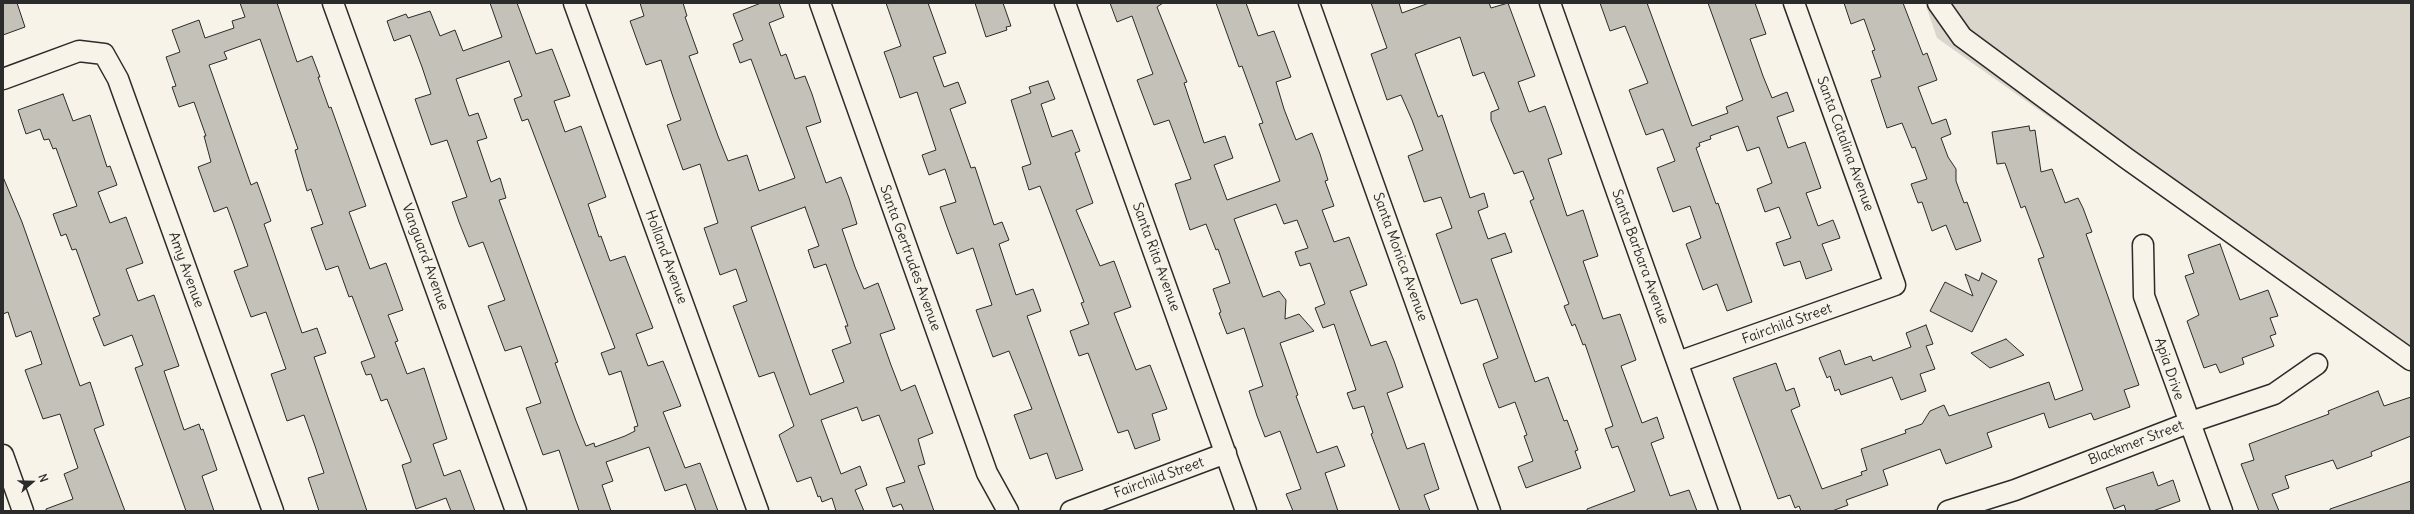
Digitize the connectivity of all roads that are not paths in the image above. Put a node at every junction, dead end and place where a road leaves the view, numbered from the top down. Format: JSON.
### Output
{"nodes":[{"id":1,"x":333,"y":3,"type":"edge"},
{"id":2,"x":574,"y":3,"type":"edge"},
{"id":3,"x":820,"y":3,"type":"edge"},
{"id":4,"x":1065,"y":3,"type":"edge"},
{"id":5,"x":1309,"y":3,"type":"edge"},
{"id":6,"x":1550,"y":3,"type":"edge"},
{"id":7,"x":1794,"y":3,"type":"edge"},
{"id":8,"x":1938,"y":3,"type":"edge"},
{"id":9,"x":3,"y":79,"type":"edge"},
{"id":10,"x":2143,"y":245,"type":"dead end"},
{"id":11,"x":1895,"y":285,"type":"joint"},
{"id":12,"x":2411,"y":360,"type":"edge"},
{"id":13,"x":1678,"y":362,"type":"junction"},
{"id":14,"x":2317,"y":364,"type":"dead end"},
{"id":15,"x":2188,"y":423,"type":"junction"},
{"id":16,"x":1226,"y":453,"type":"junction"},
{"id":17,"x":3,"y":455,"type":"edge"},
{"id":18,"x":1977,"y":507,"type":"edge"},
{"id":19,"x":24,"y":511,"type":"edge"},
{"id":20,"x":273,"y":511,"type":"edge"},
{"id":21,"x":516,"y":511,"type":"edge"},
{"id":22,"x":758,"y":511,"type":"edge"},
{"id":23,"x":1008,"y":511,"type":"edge"},
{"id":24,"x":1071,"y":511,"type":"edge"},
{"id":25,"x":1246,"y":511,"type":"edge"},
{"id":26,"x":1490,"y":511,"type":"edge"},
{"id":27,"x":1730,"y":511,"type":"edge"},
{"id":28,"x":1948,"y":511,"type":"edge"},
{"id":29,"x":2222,"y":511,"type":"edge"}],
"edges":[{"from":1,"to":21,"type":"street","name":"Vanguard Avenue"},
{"from":2,"to":22,"type":"street","name":"Holland Avenue"},
{"from":3,"to":23,"type":"street","name":"Santa Gertrudes Avenue"},
{"from":4,"to":16,"type":"street","name":"Santa Rita Avenue"},
{"from":5,"to":26,"type":"street","name":"Santa Monica Avenue"},
{"from":6,"to":13,"type":"street","name":"Santa Barbara Avenue"},
{"from":7,"to":11,"type":"street","name":"Santa Catalina Avenue"},
{"from":8,"to":12,"type":"street"},
{"from":9,"to":20,"type":"street","name":"Amy Avenue"},
{"from":10,"to":15,"type":"street","name":"Apia Drive"},
{"from":11,"to":13,"type":"street","name":"Fairchild Street"},
{"from":13,"to":27,"type":"street","name":"Santa Barbara Avenue"},
{"from":14,"to":15,"type":"street","name":"Blackmer Street"},
{"from":15,"to":18,"type":"street","name":"Blackmer Street"},
{"from":15,"to":29,"type":"street","name":"Apia Drive"},
{"from":16,"to":24,"type":"street","name":"Fairchild Street"},
{"from":16,"to":25,"type":"street","name":"Santa Rita Avenue"},
{"from":17,"to":19,"type":"street"},
{"from":18,"to":28,"type":"street","name":"Blackmer Street"}]}
